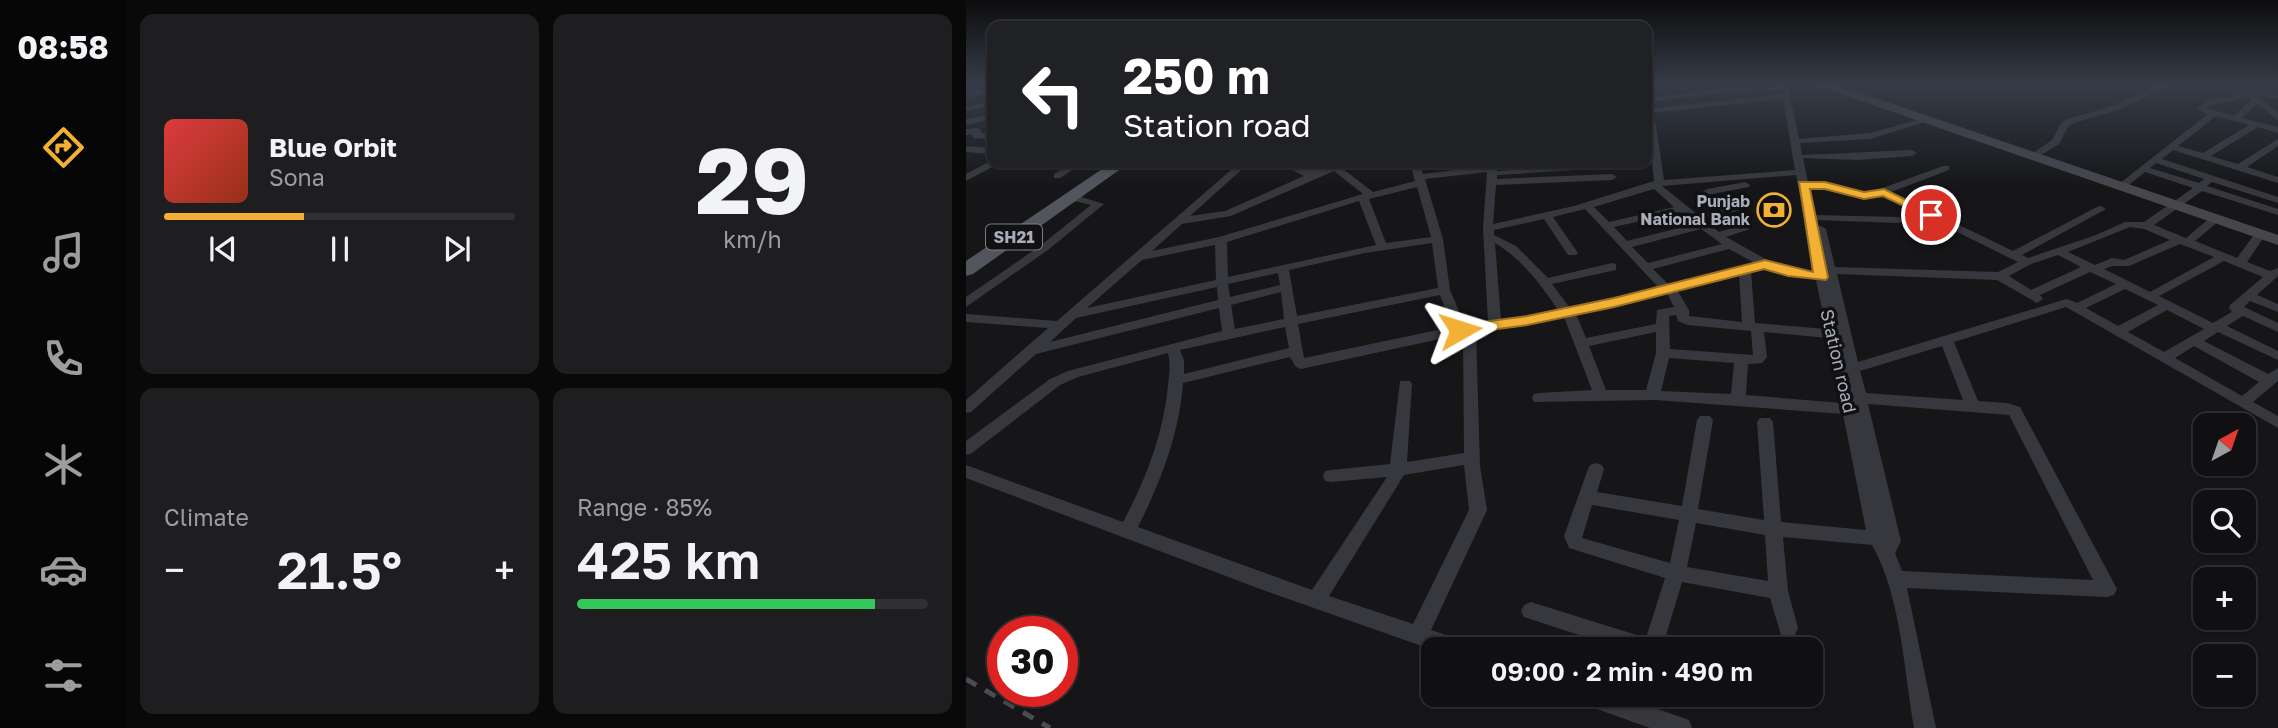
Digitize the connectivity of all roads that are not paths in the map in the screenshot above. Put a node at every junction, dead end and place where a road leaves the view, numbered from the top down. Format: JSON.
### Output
{"nodes":[{"id":1,"x":1792,"y":119,"type":"edge"},
{"id":2,"x":1795,"y":119,"type":"edge"},
{"id":3,"x":1919,"y":119,"type":"edge"},
{"id":4,"x":2078,"y":119,"type":"edge"},
{"id":5,"x":2207,"y":119,"type":"edge"},
{"id":6,"x":2235,"y":119,"type":"edge"},
{"id":7,"x":1925,"y":121,"type":"junction"},
{"id":8,"x":2255,"y":124,"type":"junction"},
{"id":9,"x":2278,"y":130,"type":"edge"},
{"id":10,"x":966,"y":132,"type":"edge"},
{"id":11,"x":987,"y":136,"type":"edge"},
{"id":12,"x":979,"y":137,"type":"junction"},
{"id":13,"x":1802,"y":141,"type":"junction"},
{"id":14,"x":966,"y":142,"type":"edge"},
{"id":15,"x":2278,"y":142,"type":"edge"},
{"id":16,"x":2173,"y":147,"type":"junction"},
{"id":17,"x":966,"y":149,"type":"edge"},
{"id":18,"x":987,"y":151,"type":"edge"},
{"id":19,"x":1912,"y":153,"type":"dead end"},
{"id":20,"x":1805,"y":156,"type":"junction"},
{"id":21,"x":2032,"y":157,"type":"junction"},
{"id":22,"x":2203,"y":157,"type":"junction"},
{"id":23,"x":1652,"y":160,"type":"edge"},
{"id":24,"x":2155,"y":160,"type":"junction"},
{"id":25,"x":966,"y":164,"type":"edge"},
{"id":26,"x":987,"y":164,"type":"edge"},
{"id":27,"x":987,"y":166,"type":"edge"},
{"id":28,"x":1070,"y":168,"type":"edge"},
{"id":29,"x":1110,"y":168,"type":"edge"},
{"id":30,"x":1115,"y":168,"type":"edge"},
{"id":31,"x":1238,"y":168,"type":"edge"},
{"id":32,"x":1294,"y":168,"type":"edge"},
{"id":33,"x":1324,"y":168,"type":"edge"},
{"id":34,"x":1326,"y":168,"type":"edge"},
{"id":35,"x":1329,"y":168,"type":"edge"},
{"id":36,"x":1416,"y":168,"type":"edge"},
{"id":37,"x":1548,"y":168,"type":"edge"},
{"id":38,"x":1607,"y":168,"type":"edge"},
{"id":39,"x":2239,"y":168,"type":"junction"},
{"id":40,"x":1946,"y":169,"type":"dead end"},
{"id":41,"x":2144,"y":169,"type":"junction"},
{"id":42,"x":1492,"y":172,"type":"edge"},
{"id":43,"x":1303,"y":173,"type":"junction"},
{"id":44,"x":1057,"y":176,"type":"dead end"},
{"id":45,"x":1612,"y":177,"type":"junction"},
{"id":46,"x":966,"y":178,"type":"edge"},
{"id":47,"x":2211,"y":178,"type":"junction"},
{"id":48,"x":1420,"y":180,"type":"junction"},
{"id":49,"x":1690,"y":180,"type":"junction"},
{"id":50,"x":2278,"y":180,"type":"edge"},
{"id":51,"x":1805,"y":181,"type":"junction"},
{"id":52,"x":1657,"y":183,"type":"junction"},
{"id":53,"x":1292,"y":185,"type":"junction"},
{"id":54,"x":1745,"y":185,"type":"dead end"},
{"id":55,"x":2120,"y":187,"type":"junction"},
{"id":56,"x":2200,"y":187,"type":"junction"},
{"id":57,"x":1626,"y":192,"type":"junction"},
{"id":58,"x":1707,"y":192,"type":"junction"},
{"id":59,"x":1884,"y":192,"type":"junction"},
{"id":60,"x":1367,"y":196,"type":"junction"},
{"id":61,"x":2278,"y":200,"type":"edge"},
{"id":62,"x":1070,"y":201,"type":"junction"},
{"id":63,"x":1719,"y":204,"type":"dead end"},
{"id":64,"x":1587,"y":205,"type":"junction"},
{"id":65,"x":1746,"y":206,"type":"dead end"},
{"id":66,"x":2177,"y":206,"type":"junction"},
{"id":67,"x":1682,"y":208,"type":"junction"},
{"id":68,"x":2101,"y":209,"type":"dead end"},
{"id":69,"x":2278,"y":212,"type":"edge"},
{"id":70,"x":1547,"y":216,"type":"junction"},
{"id":71,"x":1818,"y":217,"type":"junction"},
{"id":72,"x":2215,"y":219,"type":"junction"},
{"id":73,"x":1899,"y":220,"type":"dead end"},
{"id":74,"x":1178,"y":221,"type":"junction"},
{"id":75,"x":1699,"y":221,"type":"junction"},
{"id":76,"x":1606,"y":226,"type":"junction"},
{"id":77,"x":2146,"y":226,"type":"junction"},
{"id":78,"x":1746,"y":227,"type":"dead end"},
{"id":79,"x":1489,"y":233,"type":"junction"},
{"id":80,"x":2260,"y":234,"type":"junction"},
{"id":81,"x":1717,"y":236,"type":"junction"},
{"id":82,"x":1437,"y":239,"type":"junction"},
{"id":83,"x":1221,"y":240,"type":"junction"},
{"id":84,"x":2278,"y":240,"type":"edge"},
{"id":85,"x":2182,"y":241,"type":"junction"},
{"id":86,"x":1625,"y":245,"type":"junction"},
{"id":87,"x":1730,"y":245,"type":"junction"},
{"id":88,"x":1382,"y":247,"type":"junction"},
{"id":89,"x":2058,"y":251,"type":"junction"},
{"id":90,"x":1572,"y":253,"type":"dead end"},
{"id":91,"x":2014,"y":255,"type":"junction"},
{"id":92,"x":1135,"y":257,"type":"junction"},
{"id":93,"x":2222,"y":257,"type":"junction"},
{"id":94,"x":2027,"y":262,"type":"junction"},
{"id":95,"x":2240,"y":263,"type":"junction"},
{"id":96,"x":966,"y":264,"type":"edge"},
{"id":97,"x":1765,"y":264,"type":"junction"},
{"id":98,"x":1612,"y":267,"type":"dead end"},
{"id":99,"x":1646,"y":267,"type":"junction"},
{"id":100,"x":1283,"y":268,"type":"junction"},
{"id":101,"x":2093,"y":268,"type":"junction"},
{"id":102,"x":966,"y":270,"type":"edge"},
{"id":103,"x":1745,"y":270,"type":"junction"},
{"id":104,"x":2275,"y":273,"type":"edge"},
{"id":105,"x":1825,"y":274,"type":"junction"},
{"id":106,"x":2000,"y":276,"type":"junction"},
{"id":107,"x":966,"y":277,"type":"edge"},
{"id":108,"x":1222,"y":282,"type":"junction"},
{"id":109,"x":1546,"y":282,"type":"junction"},
{"id":110,"x":2126,"y":284,"type":"junction"},
{"id":111,"x":1287,"y":287,"type":"junction"},
{"id":112,"x":1668,"y":289,"type":"junction"},
{"id":113,"x":1444,"y":290,"type":"junction"},
{"id":114,"x":2030,"y":295,"type":"junction"},
{"id":115,"x":2151,"y":296,"type":"junction"},
{"id":116,"x":2248,"y":296,"type":"junction"},
{"id":117,"x":966,"y":303,"type":"edge"},
{"id":118,"x":1225,"y":304,"type":"junction"},
{"id":119,"x":2168,"y":305,"type":"junction"},
{"id":120,"x":2050,"y":308,"type":"junction"},
{"id":121,"x":2077,"y":308,"type":"junction"},
{"id":122,"x":2278,"y":308,"type":"edge"},
{"id":123,"x":1683,"y":310,"type":"junction"},
{"id":124,"x":1568,"y":312,"type":"junction"},
{"id":125,"x":2241,"y":312,"type":"junction"},
{"id":126,"x":966,"y":318,"type":"edge"},
{"id":127,"x":1064,"y":320,"type":"junction"},
{"id":128,"x":1293,"y":321,"type":"junction"},
{"id":129,"x":1495,"y":326,"type":"junction"},
{"id":130,"x":1662,"y":327,"type":"junction"},
{"id":131,"x":1753,"y":327,"type":"junction"},
{"id":132,"x":2217,"y":328,"type":"junction"},
{"id":133,"x":2278,"y":328,"type":"edge"},
{"id":134,"x":1464,"y":329,"type":"junction"},
{"id":135,"x":2119,"y":331,"type":"junction"},
{"id":136,"x":1229,"y":333,"type":"junction"},
{"id":137,"x":1833,"y":334,"type":"junction"},
{"id":138,"x":1947,"y":341,"type":"junction"},
{"id":139,"x":2194,"y":341,"type":"junction"},
{"id":140,"x":1581,"y":343,"type":"junction"},
{"id":141,"x":1173,"y":349,"type":"junction"},
{"id":142,"x":1030,"y":351,"type":"junction"},
{"id":143,"x":1296,"y":351,"type":"junction"},
{"id":144,"x":1663,"y":353,"type":"junction"},
{"id":145,"x":2278,"y":356,"type":"edge"},
{"id":146,"x":2165,"y":358,"type":"junction"},
{"id":147,"x":1741,"y":360,"type":"junction"},
{"id":148,"x":1848,"y":370,"type":"junction"},
{"id":149,"x":2273,"y":377,"type":"edge"},
{"id":150,"x":1177,"y":380,"type":"junction"},
{"id":151,"x":1405,"y":384,"type":"dead end"},
{"id":152,"x":1600,"y":393,"type":"junction"},
{"id":153,"x":1653,"y":393,"type":"junction"},
{"id":154,"x":1539,"y":398,"type":"dead end"},
{"id":155,"x":1738,"y":400,"type":"junction"},
{"id":156,"x":2243,"y":402,"type":"junction"},
{"id":157,"x":1855,"y":404,"type":"junction"},
{"id":158,"x":1973,"y":407,"type":"junction"},
{"id":159,"x":966,"y":408,"type":"edge"},
{"id":160,"x":1705,"y":420,"type":"dead end"},
{"id":161,"x":1765,"y":422,"type":"dead end"},
{"id":162,"x":2278,"y":422,"type":"edge"},
{"id":163,"x":966,"y":449,"type":"edge"},
{"id":164,"x":1472,"y":458,"type":"junction"},
{"id":165,"x":1398,"y":468,"type":"junction"},
{"id":166,"x":1596,"y":469,"type":"dead end"},
{"id":167,"x":966,"y":471,"type":"edge"},
{"id":168,"x":1331,"y":476,"type":"dead end"},
{"id":169,"x":1588,"y":497,"type":"junction"},
{"id":170,"x":1689,"y":514,"type":"junction"},
{"id":171,"x":1772,"y":530,"type":"junction"},
{"id":172,"x":1127,"y":531,"type":"junction"},
{"id":173,"x":1882,"y":544,"type":"junction"},
{"id":174,"x":1676,"y":573,"type":"junction"},
{"id":175,"x":1896,"y":579,"type":"junction"},
{"id":176,"x":1777,"y":591,"type":"junction"},
{"id":177,"x":1316,"y":600,"type":"junction"},
{"id":178,"x":1531,"y":611,"type":"dead end"},
{"id":179,"x":1788,"y":628,"type":"dead end"},
{"id":180,"x":1418,"y":635,"type":"junction"},
{"id":181,"x":1424,"y":637,"type":"edge"},
{"id":182,"x":1613,"y":637,"type":"edge"},
{"id":183,"x":1655,"y":637,"type":"edge"},
{"id":184,"x":1644,"y":707,"type":"edge"},
{"id":185,"x":1681,"y":728,"type":"edge"},
{"id":186,"x":1925,"y":728,"type":"edge"}],
"edges":[{"from":1,"to":51,"type":"street","name":"Station road"},
{"from":2,"to":13,"type":"street","name":"Station road"},
{"from":3,"to":7,"type":"street"},
{"from":4,"to":21,"type":"street"},
{"from":5,"to":16,"type":"street"},
{"from":6,"to":8,"type":"street"},
{"from":7,"to":13,"type":"street"},
{"from":7,"to":21,"type":"street"},
{"from":8,"to":9,"type":"street"},
{"from":8,"to":22,"type":"street"},
{"from":10,"to":12,"type":"street"},
{"from":11,"to":12,"type":"street"},
{"from":12,"to":14,"type":"street"},
{"from":13,"to":20,"type":"street","name":"Station road"},
{"from":15,"to":39,"type":"street"},
{"from":16,"to":22,"type":"street"},
{"from":16,"to":24,"type":"street"},
{"from":17,"to":18,"type":"street"},
{"from":19,"to":20,"type":"street"},
{"from":20,"to":51,"type":"street","name":"Station road"},
{"from":21,"to":55,"type":"street"},
{"from":22,"to":39,"type":"street"},
{"from":23,"to":52,"type":"street"},
{"from":24,"to":41,"type":"street"},
{"from":24,"to":47,"type":"street"},
{"from":25,"to":26,"type":"street"},
{"from":27,"to":46,"type":"street"},
{"from":28,"to":44,"type":"street"},
{"from":29,"to":96,"type":"street"},
{"from":30,"to":62,"type":"main road","number":"SH21"},
{"from":31,"to":74,"type":"street"},
{"from":32,"to":43,"type":"street"},
{"from":33,"to":43,"type":"street"},
{"from":34,"to":53,"type":"street"},
{"from":35,"to":60,"type":"street"},
{"from":36,"to":48,"type":"street"},
{"from":37,"to":42,"type":"street"},
{"from":38,"to":45,"type":"street"},
{"from":39,"to":50,"type":"street"},
{"from":40,"to":59,"type":"street"},
{"from":41,"to":55,"type":"street"},
{"from":41,"to":56,"type":"street"},
{"from":42,"to":45,"type":"street"},
{"from":42,"to":48,"type":"street"},
{"from":42,"to":79,"type":"street"},
{"from":43,"to":53,"type":"street"},
{"from":45,"to":57,"type":"street"},
{"from":47,"to":56,"type":"street"},
{"from":47,"to":61,"type":"street"},
{"from":48,"to":60,"type":"street"},
{"from":48,"to":82,"type":"street"},
{"from":49,"to":51,"type":"street"},
{"from":49,"to":52,"type":"street"},
{"from":49,"to":58,"type":"street"},
{"from":51,"to":59,"type":"street"},
{"from":51,"to":71,"type":"street","name":"Station road"},
{"from":51,"to":105,"type":"street","name":"Station road"},
{"from":52,"to":57,"type":"street"},
{"from":52,"to":67,"type":"street"},
{"from":53,"to":74,"type":"street"},
{"from":54,"to":58,"type":"street"},
{"from":55,"to":66,"type":"street"},
{"from":56,"to":66,"type":"street"},
{"from":56,"to":69,"type":"street"},
{"from":57,"to":64,"type":"street"},
{"from":58,"to":63,"type":"street"},
{"from":59,"to":91,"type":"street"},
{"from":60,"to":83,"type":"street"},
{"from":60,"to":88,"type":"street"},
{"from":62,"to":102,"type":"main road","number":"SH21"},
{"from":62,"to":107,"type":"street"},
{"from":62,"to":117,"type":"street"},
{"from":64,"to":70,"type":"street"},
{"from":64,"to":76,"type":"street"},
{"from":65,"to":75,"type":"street"},
{"from":66,"to":72,"type":"street"},
{"from":66,"to":77,"type":"street"},
{"from":67,"to":75,"type":"street"},
{"from":67,"to":76,"type":"street"},
{"from":68,"to":91,"type":"street"},
{"from":70,"to":79,"type":"street"},
{"from":70,"to":90,"type":"street"},
{"from":71,"to":73,"type":"street"},
{"from":71,"to":105,"type":"street","name":"Station road"},
{"from":72,"to":80,"type":"street"},
{"from":72,"to":85,"type":"street"},
{"from":74,"to":92,"type":"street"},
{"from":75,"to":81,"type":"street"},
{"from":75,"to":86,"type":"street"},
{"from":76,"to":86,"type":"street"},
{"from":77,"to":85,"type":"street"},
{"from":77,"to":89,"type":"street"},
{"from":78,"to":81,"type":"street"},
{"from":79,"to":109,"type":"street"},
{"from":79,"to":129,"type":"street"},
{"from":80,"to":84,"type":"street"},
{"from":80,"to":95,"type":"street"},
{"from":81,"to":87,"type":"street"},
{"from":82,"to":88,"type":"street"},
{"from":82,"to":113,"type":"street"},
{"from":83,"to":92,"type":"street"},
{"from":83,"to":108,"type":"street"},
{"from":85,"to":93,"type":"street"},
{"from":85,"to":101,"type":"street"},
{"from":86,"to":99,"type":"street"},
{"from":87,"to":97,"type":"street"},
{"from":87,"to":99,"type":"street"},
{"from":88,"to":100,"type":"street"},
{"from":89,"to":94,"type":"street"},
{"from":89,"to":101,"type":"street"},
{"from":91,"to":94,"type":"street"},
{"from":92,"to":127,"type":"street"},
{"from":93,"to":95,"type":"street"},
{"from":93,"to":115,"type":"street"},
{"from":94,"to":106,"type":"street"},
{"from":95,"to":104,"type":"street"},
{"from":97,"to":103,"type":"street"},
{"from":97,"to":105,"type":"street"},
{"from":98,"to":109,"type":"street"},
{"from":99,"to":112,"type":"street"},
{"from":100,"to":108,"type":"street"},
{"from":100,"to":111,"type":"street"},
{"from":101,"to":110,"type":"street"},
{"from":101,"to":114,"type":"street"},
{"from":103,"to":112,"type":"street"},
{"from":103,"to":131,"type":"street"},
{"from":104,"to":116,"type":"street"},
{"from":105,"to":106,"type":"street"},
{"from":105,"to":137,"type":"street","name":"Station road"},
{"from":105,"to":148,"type":"street","name":"Station road"},
{"from":106,"to":114,"type":"street"},
{"from":108,"to":118,"type":"street"},
{"from":108,"to":127,"type":"street"},
{"from":109,"to":124,"type":"street"},
{"from":110,"to":115,"type":"street"},
{"from":110,"to":121,"type":"street"},
{"from":111,"to":118,"type":"street"},
{"from":111,"to":128,"type":"street"},
{"from":112,"to":123,"type":"street"},
{"from":112,"to":124,"type":"street"},
{"from":113,"to":128,"type":"street"},
{"from":113,"to":134,"type":"street"},
{"from":114,"to":120,"type":"street"},
{"from":115,"to":119,"type":"street"},
{"from":116,"to":122,"type":"street"},
{"from":116,"to":125,"type":"street"},
{"from":118,"to":136,"type":"street"},
{"from":118,"to":142,"type":"street"},
{"from":119,"to":132,"type":"street"},
{"from":119,"to":135,"type":"street"},
{"from":120,"to":121,"type":"street"},
{"from":120,"to":138,"type":"street"},
{"from":121,"to":135,"type":"street"},
{"from":123,"to":130,"type":"street"},
{"from":123,"to":131,"type":"street"},
{"from":124,"to":129,"type":"street"},
{"from":124,"to":140,"type":"street"},
{"from":125,"to":132,"type":"street"},
{"from":125,"to":133,"type":"street"},
{"from":126,"to":127,"type":"street"},
{"from":127,"to":142,"type":"street"},
{"from":128,"to":136,"type":"street"},
{"from":128,"to":143,"type":"street"},
{"from":129,"to":134,"type":"street"},
{"from":130,"to":140,"type":"street"},
{"from":130,"to":144,"type":"street"},
{"from":131,"to":137,"type":"street"},
{"from":131,"to":147,"type":"street"},
{"from":132,"to":139,"type":"street"},
{"from":132,"to":145,"type":"street"},
{"from":134,"to":143,"type":"street"},
{"from":134,"to":164,"type":"street"},
{"from":135,"to":146,"type":"street"},
{"from":136,"to":141,"type":"street"},
{"from":137,"to":148,"type":"street","name":"Station road"},
{"from":138,"to":148,"type":"street"},
{"from":138,"to":158,"type":"street"},
{"from":139,"to":146,"type":"street"},
{"from":139,"to":149,"type":"street"},
{"from":140,"to":152,"type":"street"},
{"from":141,"to":150,"type":"street"},
{"from":141,"to":163,"type":"street"},
{"from":142,"to":159,"type":"street"},
{"from":143,"to":150,"type":"street"},
{"from":144,"to":147,"type":"street"},
{"from":144,"to":153,"type":"street"},
{"from":146,"to":156,"type":"street"},
{"from":147,"to":155,"type":"street"},
{"from":148,"to":157,"type":"street","name":"Station road"},
{"from":149,"to":156,"type":"street"},
{"from":150,"to":172,"type":"street"},
{"from":151,"to":165,"type":"street"},
{"from":152,"to":153,"type":"street"},
{"from":152,"to":154,"type":"street"},
{"from":153,"to":155,"type":"street"},
{"from":155,"to":157,"type":"street"},
{"from":156,"to":162,"type":"street"},
{"from":157,"to":158,"type":"street"},
{"from":157,"to":173,"type":"street","name":"Station road"},
{"from":158,"to":175,"type":"street"},
{"from":160,"to":170,"type":"street"},
{"from":161,"to":171,"type":"street"},
{"from":164,"to":165,"type":"street"},
{"from":164,"to":180,"type":"street"},
{"from":165,"to":168,"type":"street"},
{"from":165,"to":177,"type":"street"},
{"from":166,"to":169,"type":"street"},
{"from":167,"to":172,"type":"street"},
{"from":169,"to":170,"type":"street"},
{"from":169,"to":174,"type":"street"},
{"from":170,"to":171,"type":"street"},
{"from":170,"to":174,"type":"street"},
{"from":171,"to":173,"type":"street"},
{"from":171,"to":176,"type":"street"},
{"from":172,"to":177,"type":"street"},
{"from":173,"to":175,"type":"street","name":"Station road"},
{"from":174,"to":176,"type":"street"},
{"from":174,"to":183,"type":"street"},
{"from":175,"to":186,"type":"street","name":"Station road"},
{"from":176,"to":179,"type":"street"},
{"from":177,"to":180,"type":"street"},
{"from":178,"to":182,"type":"street"},
{"from":180,"to":181,"type":"street"},
{"from":184,"to":185,"type":"street"}]}
